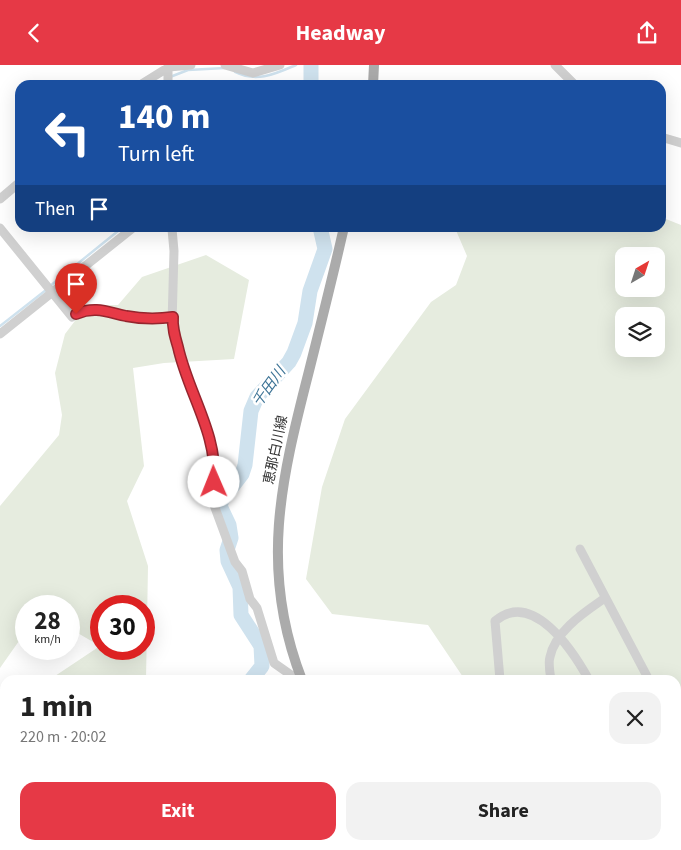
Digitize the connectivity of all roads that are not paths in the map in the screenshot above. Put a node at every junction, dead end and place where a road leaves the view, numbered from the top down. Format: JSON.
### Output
{"nodes":[{"id":1,"x":191,"y":65,"type":"edge"},
{"id":2,"x":225,"y":65,"type":"edge"},
{"id":3,"x":280,"y":65,"type":"edge"},
{"id":4,"x":374,"y":65,"type":"edge"},
{"id":5,"x":554,"y":65,"type":"edge"},
{"id":6,"x":169,"y":66,"type":"edge"},
{"id":7,"x":567,"y":78,"type":"joint"},
{"id":8,"x":148,"y":80,"type":"edge"},
{"id":9,"x":168,"y":80,"type":"edge"},
{"id":10,"x":373,"y":80,"type":"edge"},
{"id":11,"x":569,"y":80,"type":"edge"},
{"id":12,"x":666,"y":138,"type":"edge"},
{"id":13,"x":681,"y":143,"type":"edge"},
{"id":14,"x":15,"y":186,"type":"edge"},
{"id":15,"x":0,"y":199,"type":"edge"},
{"id":16,"x":0,"y":228,"type":"edge"},
{"id":17,"x":128,"y":232,"type":"edge"},
{"id":18,"x":172,"y":232,"type":"edge"},
{"id":19,"x":343,"y":232,"type":"edge"},
{"id":20,"x":51,"y":292,"type":"junction"},
{"id":21,"x":173,"y":317,"type":"junction"},
{"id":22,"x":0,"y":334,"type":"edge"},
{"id":23,"x":580,"y":549,"type":"dead end"},
{"id":24,"x":605,"y":598,"type":"junction"},
{"id":25,"x":561,"y":636,"type":"junction"},
{"id":26,"x":291,"y":675,"type":"edge"},
{"id":27,"x":300,"y":675,"type":"edge"},
{"id":28,"x":500,"y":675,"type":"edge"},
{"id":29,"x":551,"y":675,"type":"edge"},
{"id":30,"x":586,"y":675,"type":"edge"},
{"id":31,"x":646,"y":675,"type":"edge"}],
"edges":[{"from":1,"to":6,"type":"street"},
{"from":2,"to":3,"type":"street"},
{"from":4,"to":10,"type":"main road"},
{"from":5,"to":7,"type":"street"},
{"from":6,"to":8,"type":"street"},
{"from":6,"to":9,"type":"street"},
{"from":7,"to":11,"type":"street"},
{"from":12,"to":13,"type":"street"},
{"from":14,"to":15,"type":"street"},
{"from":16,"to":20,"type":"street"},
{"from":17,"to":20,"type":"street"},
{"from":18,"to":21,"type":"street"},
{"from":19,"to":27,"type":"main road","name":"恵那白川線"},
{"from":20,"to":21,"type":"street"},
{"from":20,"to":22,"type":"street"},
{"from":21,"to":26,"type":"street"},
{"from":23,"to":24,"type":"street"},
{"from":24,"to":25,"type":"street"},
{"from":24,"to":31,"type":"street"},
{"from":25,"to":28,"type":"street"},
{"from":25,"to":29,"type":"street"},
{"from":25,"to":30,"type":"street"}]}
